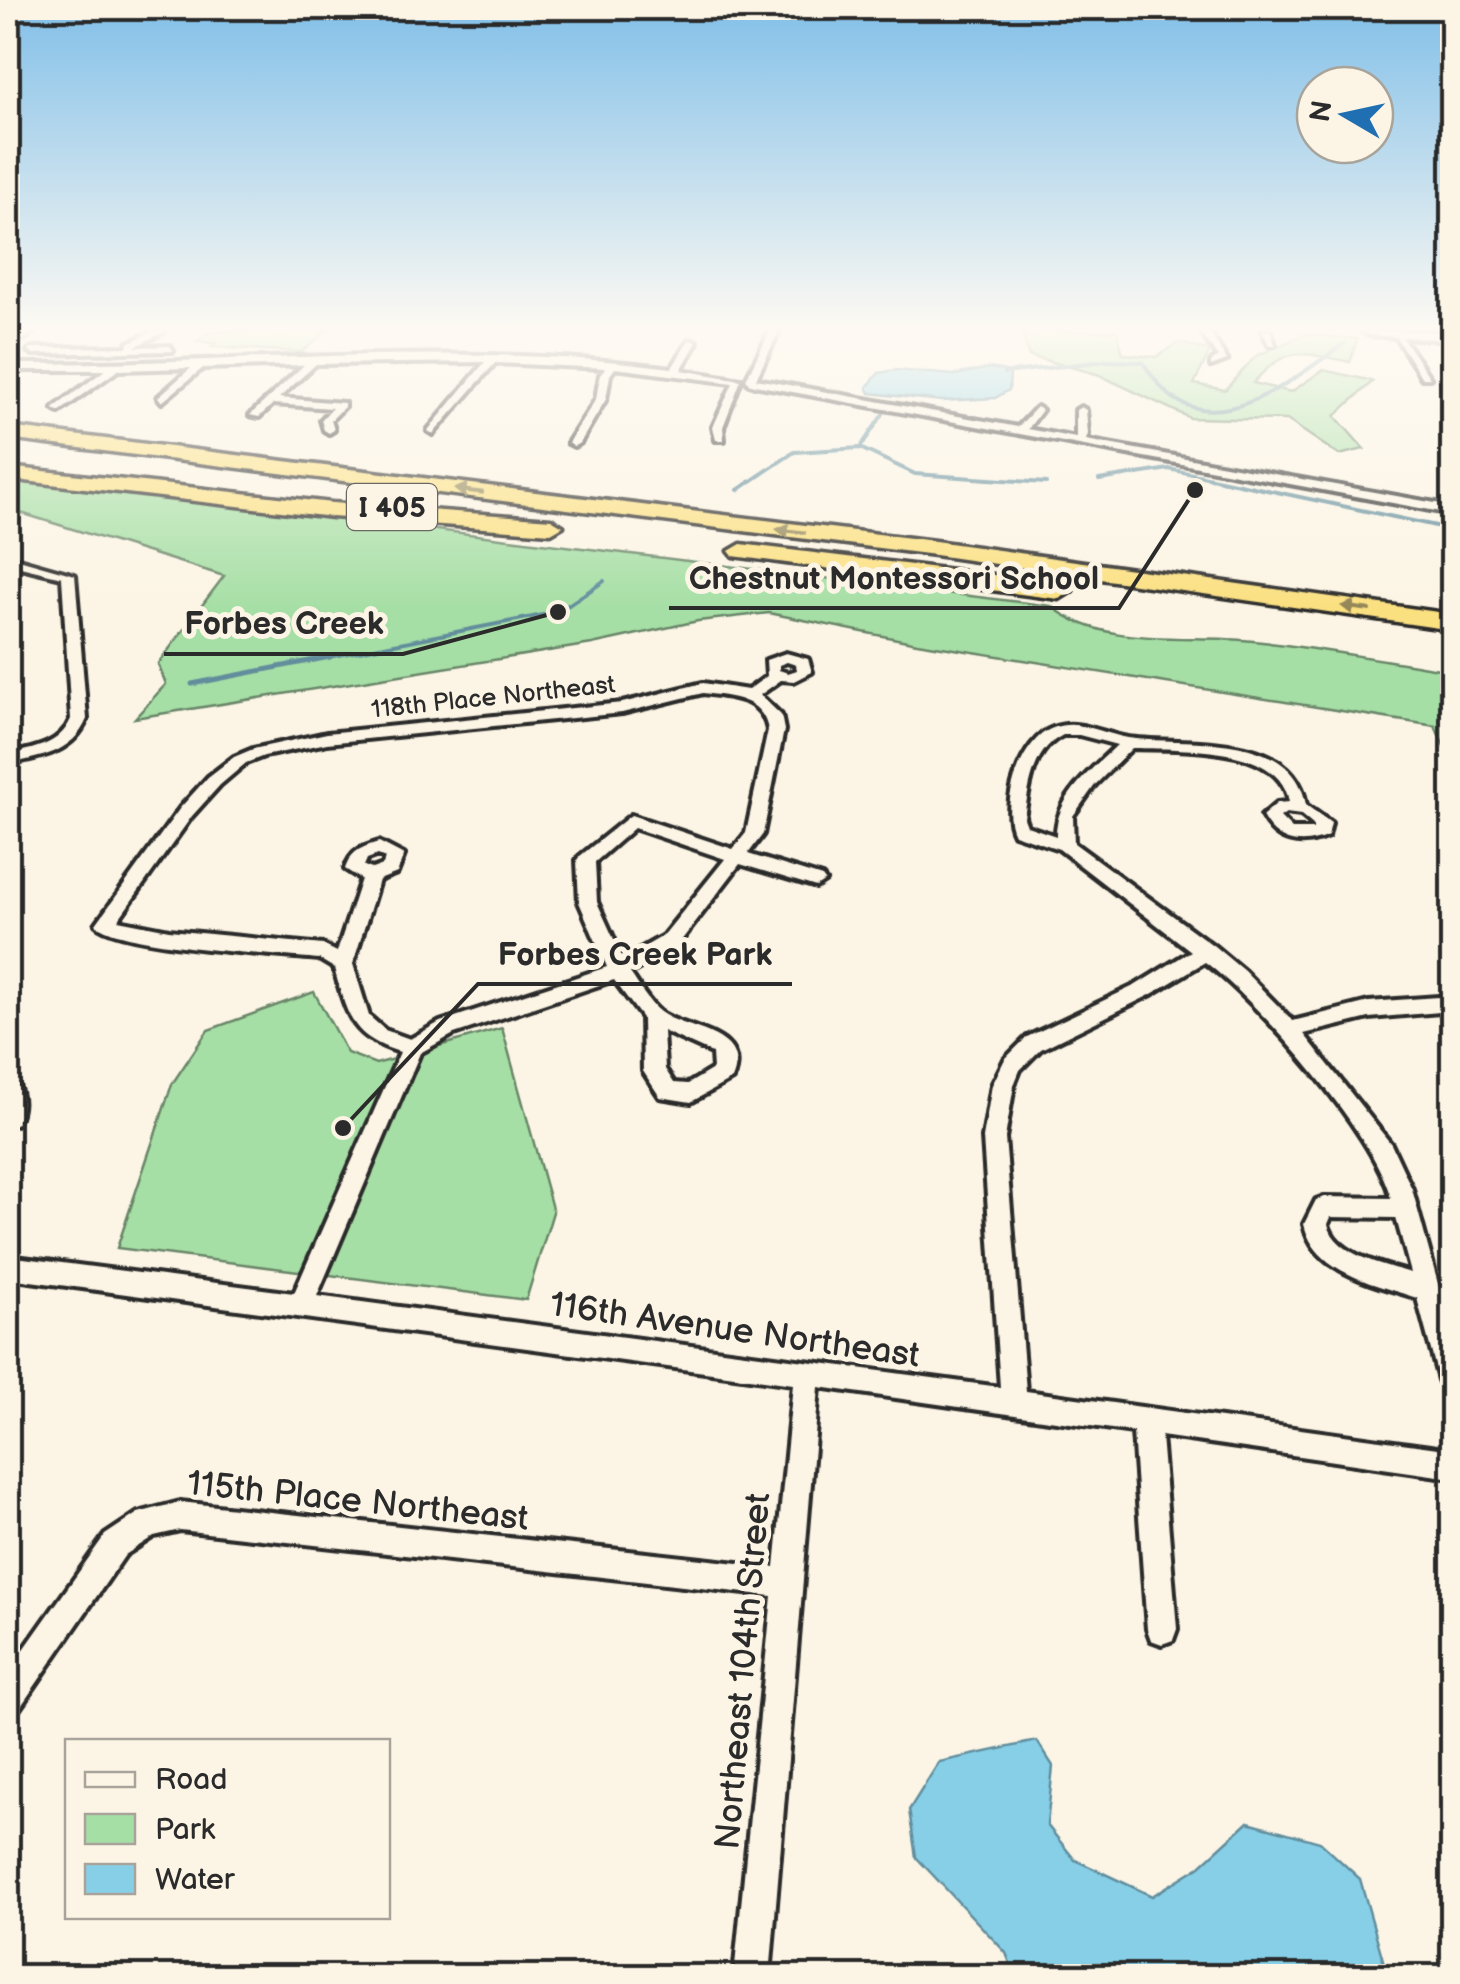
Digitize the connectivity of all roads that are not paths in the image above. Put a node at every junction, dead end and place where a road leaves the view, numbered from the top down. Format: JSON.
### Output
{"nodes":[{"id":1,"x":327,"y":424,"type":"edge"},
{"id":2,"x":439,"y":424,"type":"edge"},
{"id":3,"x":586,"y":424,"type":"edge"},
{"id":4,"x":719,"y":424,"type":"edge"},
{"id":5,"x":977,"y":424,"type":"edge"},
{"id":6,"x":1027,"y":424,"type":"edge"},
{"id":7,"x":1082,"y":424,"type":"edge"},
{"id":8,"x":328,"y":430,"type":"dead end"},
{"id":9,"x":432,"y":432,"type":"dead end"},
{"id":10,"x":1020,"y":432,"type":"junction"},
{"id":11,"x":8,"y":433,"type":"edge"},
{"id":12,"x":720,"y":438,"type":"dead end"},
{"id":13,"x":574,"y":442,"type":"dead end"},
{"id":14,"x":1078,"y":442,"type":"junction"},
{"id":15,"x":8,"y":451,"type":"edge"},
{"id":16,"x":8,"y":460,"type":"edge"},
{"id":17,"x":8,"y":473,"type":"edge"},
{"id":18,"x":233,"y":488,"type":"junction"},
{"id":19,"x":1452,"y":510,"type":"edge"},
{"id":20,"x":709,"y":546,"type":"dead end"},
{"id":21,"x":8,"y":560,"type":"edge"},
{"id":22,"x":1452,"y":622,"type":"edge"},
{"id":23,"x":1452,"y":646,"type":"edge"},
{"id":24,"x":777,"y":676,"type":"dead end"},
{"id":25,"x":751,"y":696,"type":"junction"},
{"id":26,"x":1128,"y":743,"type":"junction"},
{"id":27,"x":8,"y":760,"type":"edge"},
{"id":28,"x":1298,"y":808,"type":"dead end"},
{"id":29,"x":1065,"y":845,"type":"junction"},
{"id":30,"x":736,"y":858,"type":"junction"},
{"id":31,"x":370,"y":876,"type":"dead end"},
{"id":32,"x":816,"y":881,"type":"dead end"},
{"id":33,"x":1206,"y":951,"type":"junction"},
{"id":34,"x":344,"y":964,"type":"junction"},
{"id":35,"x":618,"y":971,"type":"junction"},
{"id":36,"x":1452,"y":1003,"type":"edge"},
{"id":37,"x":652,"y":1017,"type":"dead end"},
{"id":38,"x":1289,"y":1030,"type":"junction"},
{"id":39,"x":412,"y":1048,"type":"junction"},
{"id":40,"x":8,"y":1088,"type":"edge"},
{"id":41,"x":8,"y":1118,"type":"edge"},
{"id":42,"x":1406,"y":1208,"type":"junction"},
{"id":43,"x":8,"y":1267,"type":"edge"},
{"id":44,"x":1429,"y":1290,"type":"junction"},
{"id":45,"x":300,"y":1307,"type":"junction"},
{"id":46,"x":808,"y":1373,"type":"junction"},
{"id":47,"x":1452,"y":1380,"type":"edge"},
{"id":48,"x":1014,"y":1403,"type":"junction"},
{"id":49,"x":1146,"y":1421,"type":"junction"},
{"id":50,"x":1452,"y":1464,"type":"edge"},
{"id":51,"x":786,"y":1583,"type":"junction"},
{"id":52,"x":1162,"y":1629,"type":"dead end"},
{"id":53,"x":8,"y":1698,"type":"edge"},
{"id":54,"x":752,"y":1976,"type":"edge"}],
"edges":[{"from":1,"to":8,"type":"street"},
{"from":2,"to":9,"type":"street"},
{"from":3,"to":13,"type":"street"},
{"from":4,"to":12,"type":"street"},
{"from":5,"to":10,"type":"street"},
{"from":6,"to":10,"type":"street"},
{"from":7,"to":14,"type":"street"},
{"from":10,"to":14,"type":"street"},
{"from":22,"to":11,"type":"highway","number":"I 405","one_way":true},
{"from":14,"to":19,"type":"street"},
{"from":15,"to":18,"type":"highway","number":"I 405"},
{"from":16,"to":18,"type":"highway","number":"I 405"},
{"from":17,"to":18,"type":"highway","number":"I 405"},
{"from":20,"to":23,"type":"highway"},
{"from":21,"to":27,"type":"street"},
{"from":24,"to":25,"type":"street"},
{"from":25,"to":30,"type":"street"},
{"from":25,"to":34,"type":"street","name":"118th Place Northeast"},
{"from":26,"to":28,"type":"street"},
{"from":26,"to":29,"type":"street"},
{"from":26,"to":29,"type":"street"},
{"from":29,"to":33,"type":"street"},
{"from":30,"to":32,"type":"street"},
{"from":30,"to":35,"type":"street"},
{"from":30,"to":35,"type":"street"},
{"from":31,"to":34,"type":"street"},
{"from":33,"to":38,"type":"street"},
{"from":33,"to":48,"type":"street"},
{"from":34,"to":39,"type":"street"},
{"from":35,"to":37,"type":"street"},
{"from":35,"to":39,"type":"street"},
{"from":36,"to":38,"type":"street"},
{"from":38,"to":42,"type":"street"},
{"from":39,"to":45,"type":"street"},
{"from":40,"to":41,"type":"street"},
{"from":42,"to":44,"type":"street"},
{"from":42,"to":44,"type":"street"},
{"from":43,"to":45,"type":"street","name":"116th Avenue Northeast"},
{"from":44,"to":47,"type":"street"},
{"from":45,"to":46,"type":"street","name":"116th Avenue Northeast"},
{"from":46,"to":48,"type":"street","name":"116th Avenue Northeast"},
{"from":46,"to":51,"type":"street","name":"Northeast 104th Street"},
{"from":48,"to":49,"type":"street","name":"116th Avenue Northeast"},
{"from":49,"to":50,"type":"street","name":"116th Avenue Northeast"},
{"from":49,"to":52,"type":"street"},
{"from":51,"to":53,"type":"street","name":"115th Place Northeast"},
{"from":51,"to":54,"type":"street","name":"Northeast 104th Street"}]}
